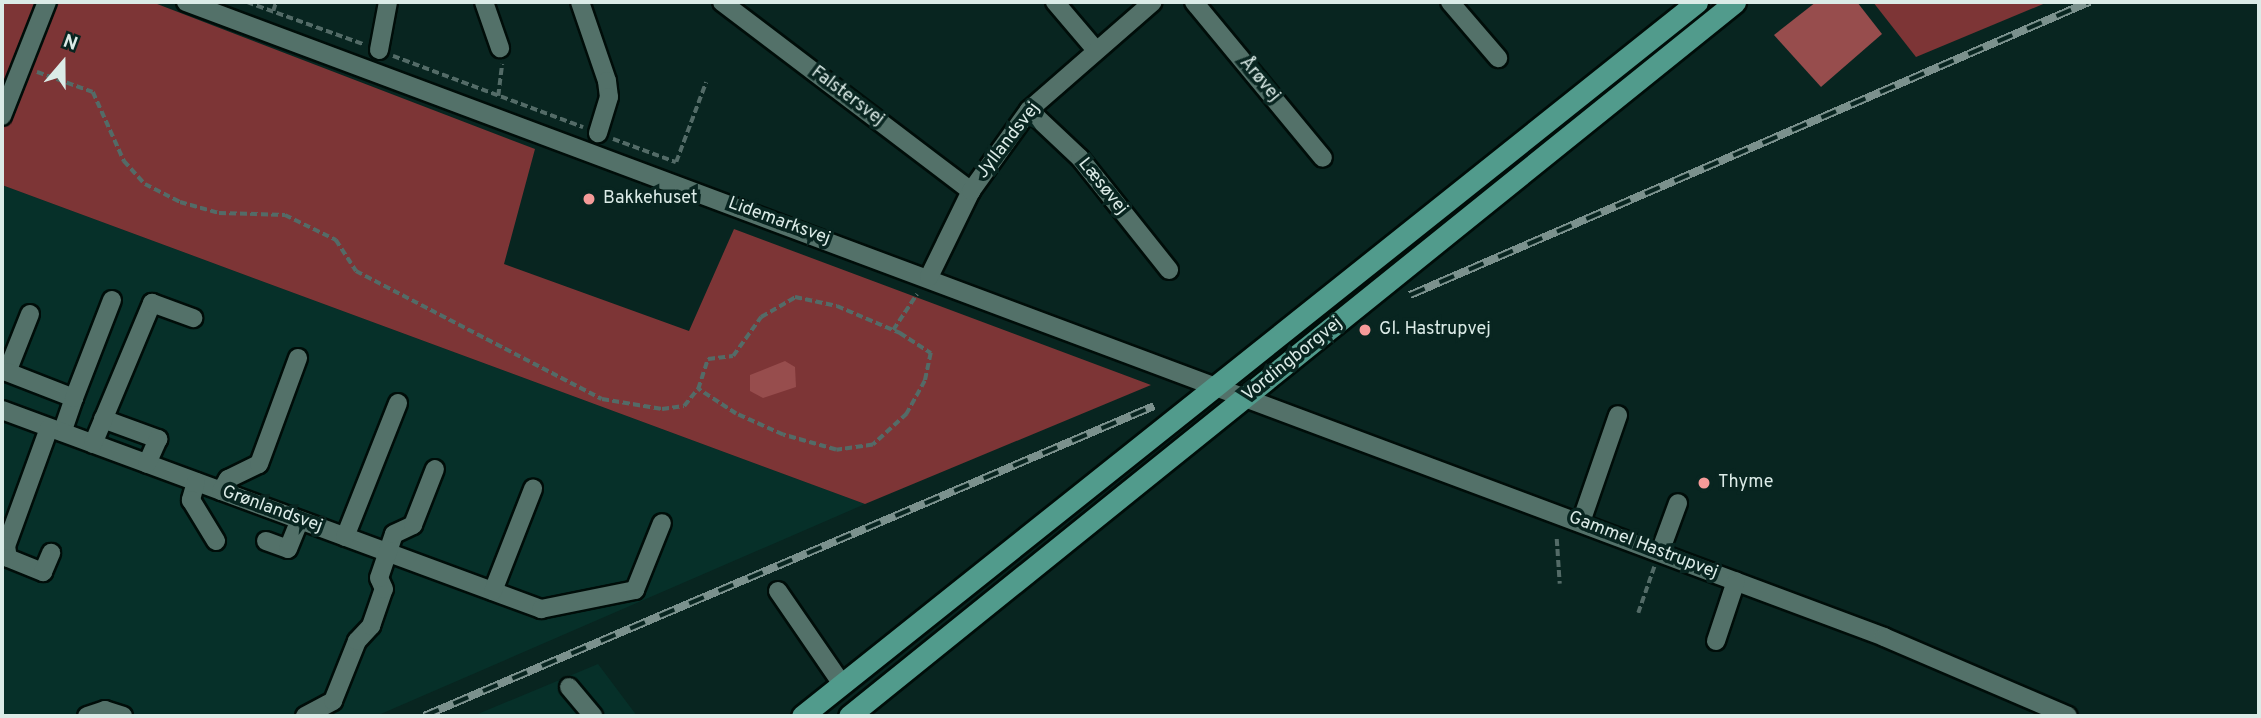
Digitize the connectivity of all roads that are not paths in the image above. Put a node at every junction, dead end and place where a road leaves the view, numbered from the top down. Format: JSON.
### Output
{"nodes":[{"id":1,"x":47,"y":2,"type":"edge"},
{"id":2,"x":186,"y":2,"type":"edge"},
{"id":3,"x":388,"y":2,"type":"edge"},
{"id":4,"x":484,"y":2,"type":"edge"},
{"id":5,"x":580,"y":2,"type":"edge"},
{"id":6,"x":722,"y":2,"type":"edge"},
{"id":7,"x":1055,"y":2,"type":"edge"},
{"id":8,"x":1153,"y":2,"type":"edge"},
{"id":9,"x":1194,"y":2,"type":"edge"},
{"id":10,"x":1450,"y":2,"type":"edge"},
{"id":11,"x":1697,"y":2,"type":"edge"},
{"id":12,"x":1735,"y":2,"type":"edge"},
{"id":13,"x":499,"y":48,"type":"road end"},
{"id":14,"x":379,"y":50,"type":"road end"},
{"id":15,"x":1095,"y":50,"type":"junction"},
{"id":16,"x":1498,"y":58,"type":"dead end"},
{"id":17,"x":1029,"y":110,"type":"junction"},
{"id":18,"x":2,"y":116,"type":"edge"},
{"id":19,"x":598,"y":133,"type":"road end"},
{"id":20,"x":1324,"y":158,"type":"dead end"},
{"id":21,"x":971,"y":191,"type":"junction"},
{"id":22,"x":1169,"y":270,"type":"dead end"},
{"id":23,"x":929,"y":277,"type":"junction"},
{"id":24,"x":112,"y":300,"type":"dead end"},
{"id":25,"x":30,"y":314,"type":"dead end"},
{"id":26,"x":193,"y":318,"type":"dead end"},
{"id":27,"x":298,"y":358,"type":"dead end"},
{"id":28,"x":1214,"y":384,"type":"junction"},
{"id":29,"x":1250,"y":396,"type":"junction"},
{"id":30,"x":75,"y":398,"type":"junction"},
{"id":31,"x":398,"y":403,"type":"dead end"},
{"id":32,"x":2,"y":410,"type":"edge"},
{"id":33,"x":1618,"y":415,"type":"dead end"},
{"id":34,"x":103,"y":419,"type":"junction"},
{"id":35,"x":56,"y":430,"type":"junction"},
{"id":36,"x":93,"y":444,"type":"junction"},
{"id":37,"x":147,"y":464,"type":"junction"},
{"id":38,"x":435,"y":469,"type":"dead end"},
{"id":39,"x":196,"y":482,"type":"junction"},
{"id":40,"x":533,"y":489,"type":"dead end"},
{"id":41,"x":221,"y":491,"type":"junction"},
{"id":42,"x":1678,"y":503,"type":"dead end"},
{"id":43,"x":300,"y":520,"type":"junction"},
{"id":44,"x":1581,"y":522,"type":"junction"},
{"id":45,"x":662,"y":523,"type":"dead end"},
{"id":46,"x":345,"y":537,"type":"junction"},
{"id":47,"x":216,"y":541,"type":"dead end"},
{"id":48,"x":266,"y":541,"type":"dead end"},
{"id":49,"x":388,"y":552,"type":"junction"},
{"id":50,"x":1660,"y":552,"type":"junction"},
{"id":51,"x":51,"y":553,"type":"dead end"},
{"id":52,"x":1736,"y":581,"type":"junction"},
{"id":53,"x":493,"y":591,"type":"junction"},
{"id":54,"x":778,"y":591,"type":"dead end"},
{"id":55,"x":1716,"y":641,"type":"dead end"},
{"id":56,"x":842,"y":684,"type":"junction"},
{"id":57,"x":569,"y":687,"type":"dead end"},
{"id":58,"x":87,"y":716,"type":"edge"},
{"id":59,"x":123,"y":716,"type":"edge"},
{"id":60,"x":305,"y":716,"type":"edge"},
{"id":61,"x":593,"y":716,"type":"edge"},
{"id":62,"x":802,"y":716,"type":"edge"},
{"id":63,"x":849,"y":716,"type":"edge"},
{"id":64,"x":2068,"y":716,"type":"edge"}],
"edges":[{"from":1,"to":18,"type":"street"},
{"from":2,"to":23,"type":"street","name":"Lidemarksvej"},
{"from":3,"to":14,"type":"street"},
{"from":4,"to":13,"type":"street"},
{"from":5,"to":19,"type":"street"},
{"from":6,"to":21,"type":"street","name":"Falstersvej"},
{"from":7,"to":15,"type":"street"},
{"from":8,"to":15,"type":"street","name":"Jyllandsvej"},
{"from":9,"to":20,"type":"street","name":"Årøvej"},
{"from":10,"to":16,"type":"street"},
{"from":11,"to":28,"type":"main road","name":"Vordingborgvej"},
{"from":12,"to":29,"type":"main road","name":"Vordingborgvej"},
{"from":15,"to":17,"type":"street","name":"Jyllandsvej"},
{"from":17,"to":21,"type":"street","name":"Jyllandsvej"},
{"from":17,"to":22,"type":"street","name":"Læsøvej"},
{"from":21,"to":23,"type":"street","name":"Jyllandsvej"},
{"from":23,"to":28,"type":"street","name":"Lidemarksvej"},
{"from":24,"to":30,"type":"street"},
{"from":25,"to":30,"type":"street"},
{"from":26,"to":34,"type":"street"},
{"from":27,"to":41,"type":"street"},
{"from":28,"to":29,"type":"street","name":"Gammel Hastrupvej"},
{"from":28,"to":56,"type":"main road","name":"Vordingborgvej"},
{"from":29,"to":44,"type":"street","name":"Gammel Hastrupvej"},
{"from":29,"to":63,"type":"main road","name":"Vordingborgvej"},
{"from":30,"to":35,"type":"street"},
{"from":31,"to":46,"type":"street"},
{"from":32,"to":35,"type":"street","name":"Grønlandsvej"},
{"from":33,"to":44,"type":"street"},
{"from":34,"to":36,"type":"street"},
{"from":34,"to":37,"type":"street"},
{"from":35,"to":36,"type":"street","name":"Grønlandsvej"},
{"from":35,"to":51,"type":"street"},
{"from":36,"to":37,"type":"street","name":"Grønlandsvej"},
{"from":37,"to":39,"type":"street","name":"Grønlandsvej"},
{"from":38,"to":49,"type":"street"},
{"from":39,"to":41,"type":"street","name":"Grønlandsvej"},
{"from":39,"to":47,"type":"street"},
{"from":40,"to":53,"type":"street"},
{"from":41,"to":43,"type":"street","name":"Grønlandsvej"},
{"from":42,"to":50,"type":"street"},
{"from":43,"to":46,"type":"street","name":"Grønlandsvej"},
{"from":43,"to":48,"type":"street"},
{"from":44,"to":50,"type":"street","name":"Gammel Hastrupvej"},
{"from":45,"to":53,"type":"street","name":"Grønlandsvej"},
{"from":46,"to":49,"type":"street","name":"Grønlandsvej"},
{"from":49,"to":53,"type":"street","name":"Grønlandsvej"},
{"from":49,"to":60,"type":"street"},
{"from":50,"to":52,"type":"street","name":"Gammel Hastrupvej"},
{"from":52,"to":55,"type":"street"},
{"from":52,"to":64,"type":"street","name":"Gammel Hastrupvej"},
{"from":54,"to":56,"type":"street"},
{"from":56,"to":62,"type":"main road","name":"Vordingborgvej"},
{"from":57,"to":61,"type":"street"},
{"from":58,"to":59,"type":"street"}]}
